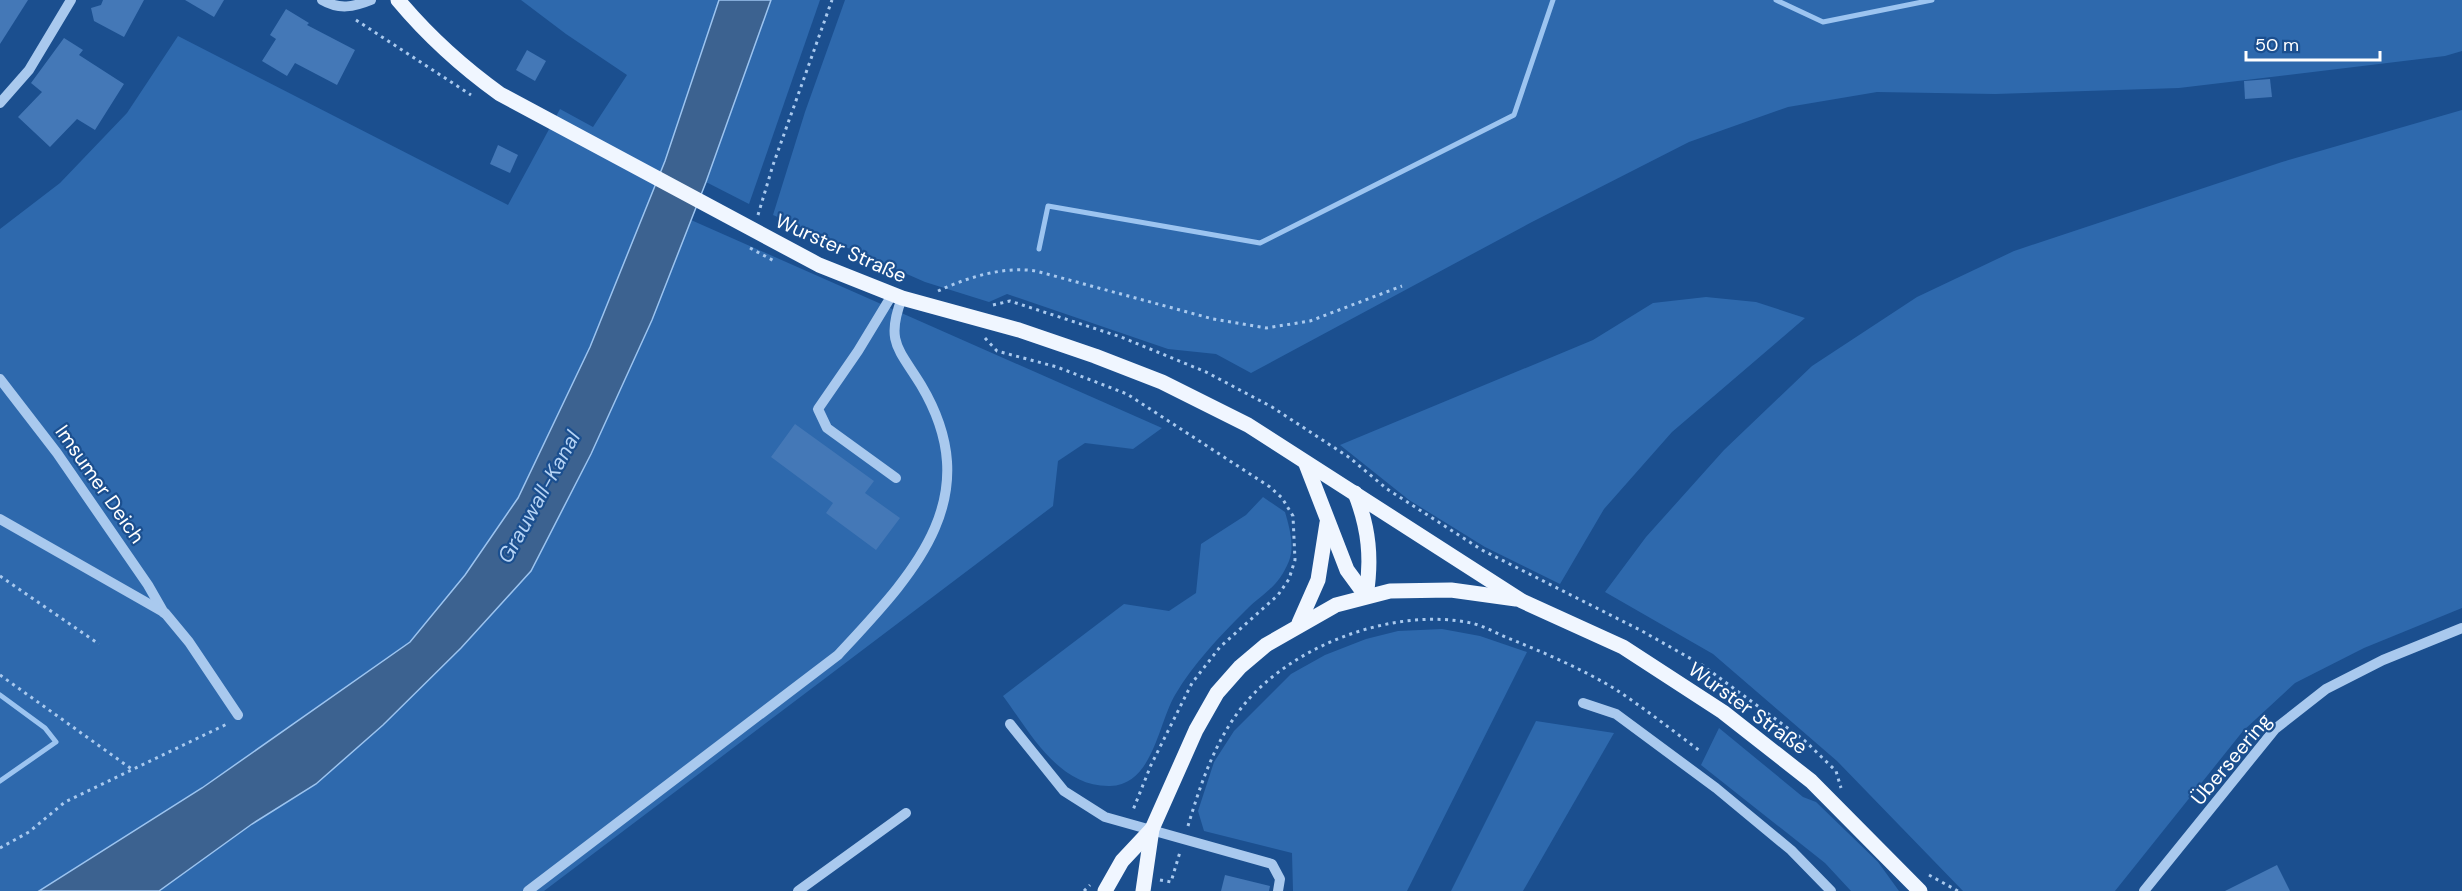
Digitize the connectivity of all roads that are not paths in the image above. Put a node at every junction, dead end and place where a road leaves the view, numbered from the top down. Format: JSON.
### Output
{"nodes":[{"id":1,"x":71,"y":0,"type":"edge"},
{"id":2,"x":371,"y":0,"type":"edge"},
{"id":3,"x":398,"y":0,"type":"edge"},
{"id":4,"x":324,"y":1,"type":"edge"},
{"id":5,"x":0,"y":103,"type":"edge"},
{"id":6,"x":897,"y":297,"type":"junction"},
{"id":7,"x":0,"y":379,"type":"edge"},
{"id":8,"x":1306,"y":464,"type":"junction"},
{"id":9,"x":896,"y":478,"type":"dead end"},
{"id":10,"x":1355,"y":493,"type":"junction"},
{"id":11,"x":0,"y":519,"type":"edge"},
{"id":12,"x":1327,"y":522,"type":"junction"},
{"id":13,"x":1366,"y":596,"type":"junction"},
{"id":14,"x":1522,"y":600,"type":"junction"},
{"id":15,"x":165,"y":613,"type":"junction"},
{"id":16,"x":1299,"y":623,"type":"junction"},
{"id":17,"x":2462,"y":628,"type":"edge"},
{"id":18,"x":1583,"y":704,"type":"dead end"},
{"id":19,"x":238,"y":715,"type":"road end"},
{"id":20,"x":1010,"y":724,"type":"dead end"},
{"id":21,"x":906,"y":813,"type":"dead end"},
{"id":22,"x":1152,"y":829,"type":"junction"},
{"id":23,"x":1145,"y":885,"type":"edge"},
{"id":24,"x":528,"y":891,"type":"edge"},
{"id":25,"x":798,"y":891,"type":"edge"},
{"id":26,"x":1105,"y":891,"type":"edge"},
{"id":27,"x":1278,"y":891,"type":"edge"},
{"id":28,"x":1832,"y":891,"type":"edge"},
{"id":29,"x":1920,"y":891,"type":"edge"},
{"id":30,"x":2144,"y":891,"type":"edge"}],
"edges":[{"from":1,"to":5,"type":"street"},
{"from":2,"to":4,"type":"street"},
{"from":3,"to":6,"type":"main road","name":"Wurster Straße"},
{"from":6,"to":8,"type":"main road","name":"Wurster Straße"},
{"from":6,"to":9,"type":"street"},
{"from":6,"to":24,"type":"street"},
{"from":7,"to":15,"type":"street","name":"Imsumer Deich"},
{"from":8,"to":10,"type":"main road","name":"Wurster Straße"},
{"from":8,"to":12,"type":"main road"},
{"from":10,"to":13,"type":"main road"},
{"from":10,"to":14,"type":"main road","name":"Wurster Straße"},
{"from":11,"to":15,"type":"street"},
{"from":12,"to":13,"type":"main road"},
{"from":12,"to":16,"type":"main road"},
{"from":13,"to":14,"type":"main road","name":"Wurster Straße"},
{"from":13,"to":16,"type":"main road","name":"Wurster Straße"},
{"from":14,"to":29,"type":"main road","name":"Wurster Straße"},
{"from":15,"to":19,"type":"street"},
{"from":16,"to":22,"type":"main road","name":"Wurster Straße"},
{"from":17,"to":30,"type":"street","name":"Überseering"},
{"from":18,"to":28,"type":"street"},
{"from":20,"to":22,"type":"street"},
{"from":21,"to":25,"type":"street"},
{"from":22,"to":23,"type":"main road"},
{"from":22,"to":26,"type":"main road"},
{"from":22,"to":27,"type":"street"}]}
